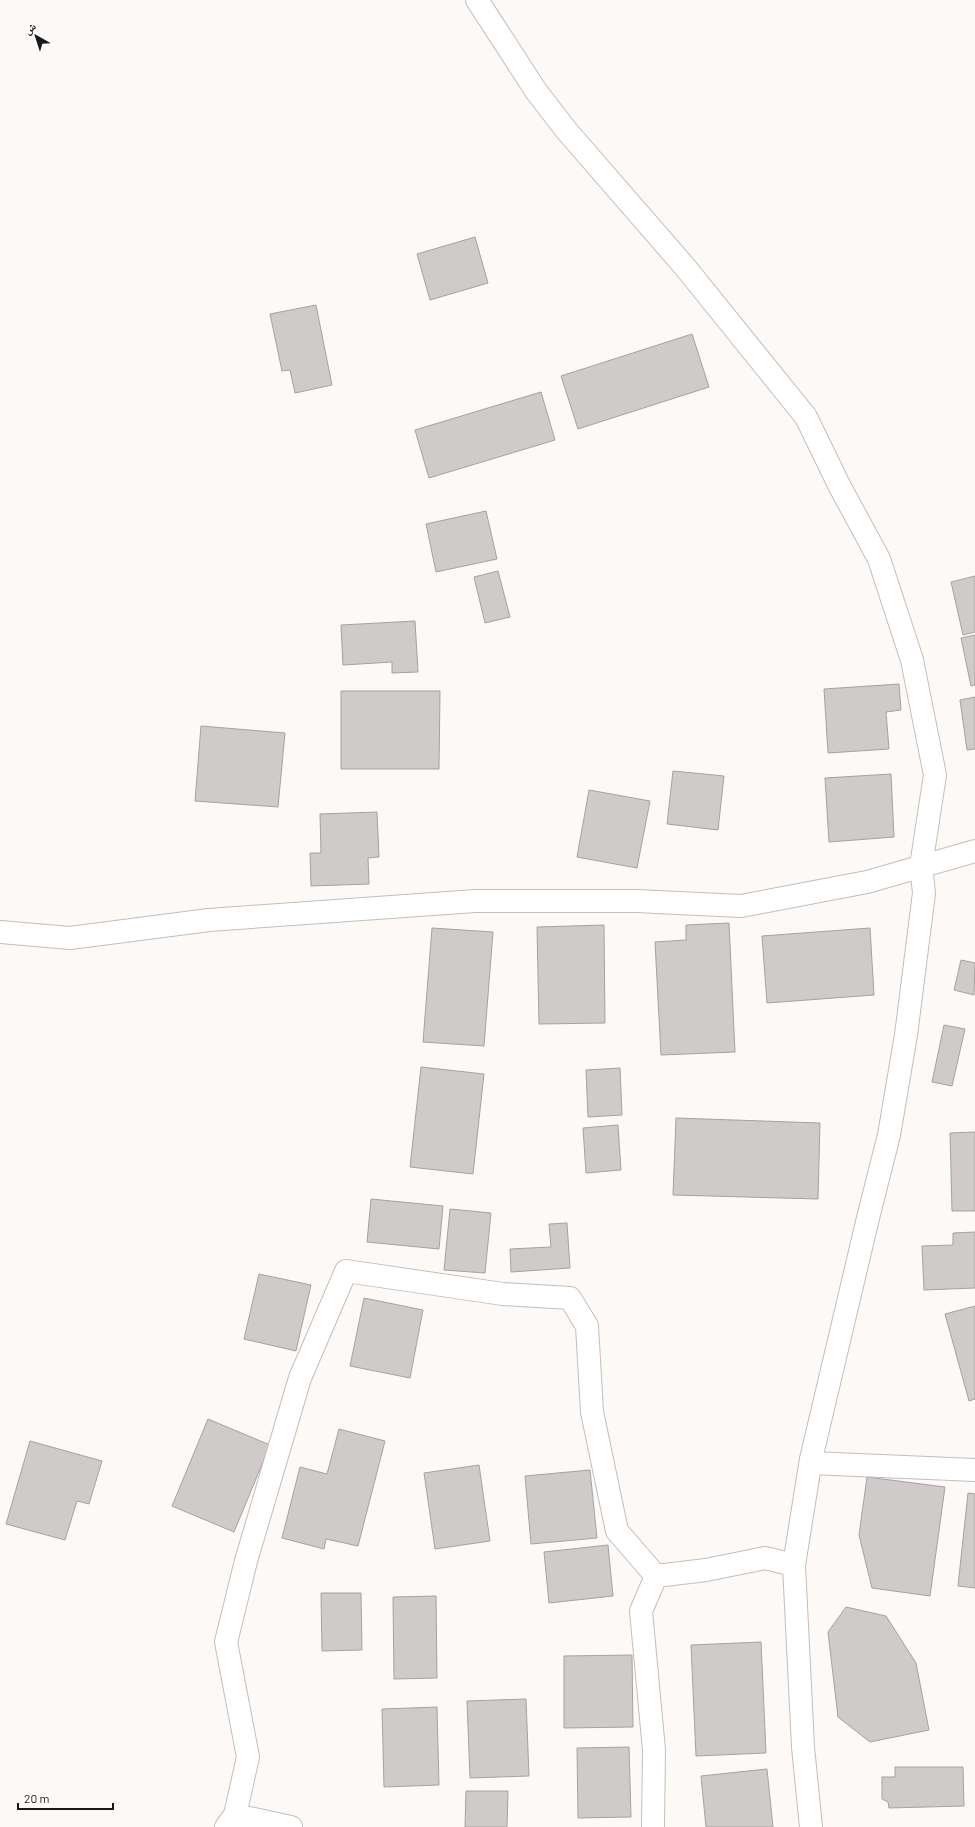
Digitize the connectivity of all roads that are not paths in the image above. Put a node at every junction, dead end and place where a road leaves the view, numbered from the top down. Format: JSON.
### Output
{"nodes":[{"id":1,"x":477,"y":0,"type":"edge"},
{"id":2,"x":975,"y":851,"type":"edge"},
{"id":3,"x":921,"y":866,"type":"junction"},
{"id":4,"x":0,"y":932,"type":"edge"},
{"id":5,"x":810,"y":1463,"type":"junction"},
{"id":6,"x":975,"y":1470,"type":"edge"},
{"id":7,"x":794,"y":1565,"type":"junction"},
{"id":8,"x":656,"y":1576,"type":"junction"},
{"id":9,"x":230,"y":1821,"type":"edge"},
{"id":10,"x":291,"y":1827,"type":"edge"},
{"id":11,"x":653,"y":1827,"type":"edge"},
{"id":12,"x":811,"y":1827,"type":"edge"}],
"edges":[{"from":1,"to":3,"type":"street"},
{"from":2,"to":3,"type":"street"},
{"from":3,"to":4,"type":"street"},
{"from":3,"to":5,"type":"street"},
{"from":5,"to":6,"type":"street"},
{"from":5,"to":7,"type":"street"},
{"from":7,"to":8,"type":"street"},
{"from":7,"to":12,"type":"street"},
{"from":8,"to":9,"type":"street"},
{"from":8,"to":11,"type":"street"},
{"from":9,"to":10,"type":"street"}]}
